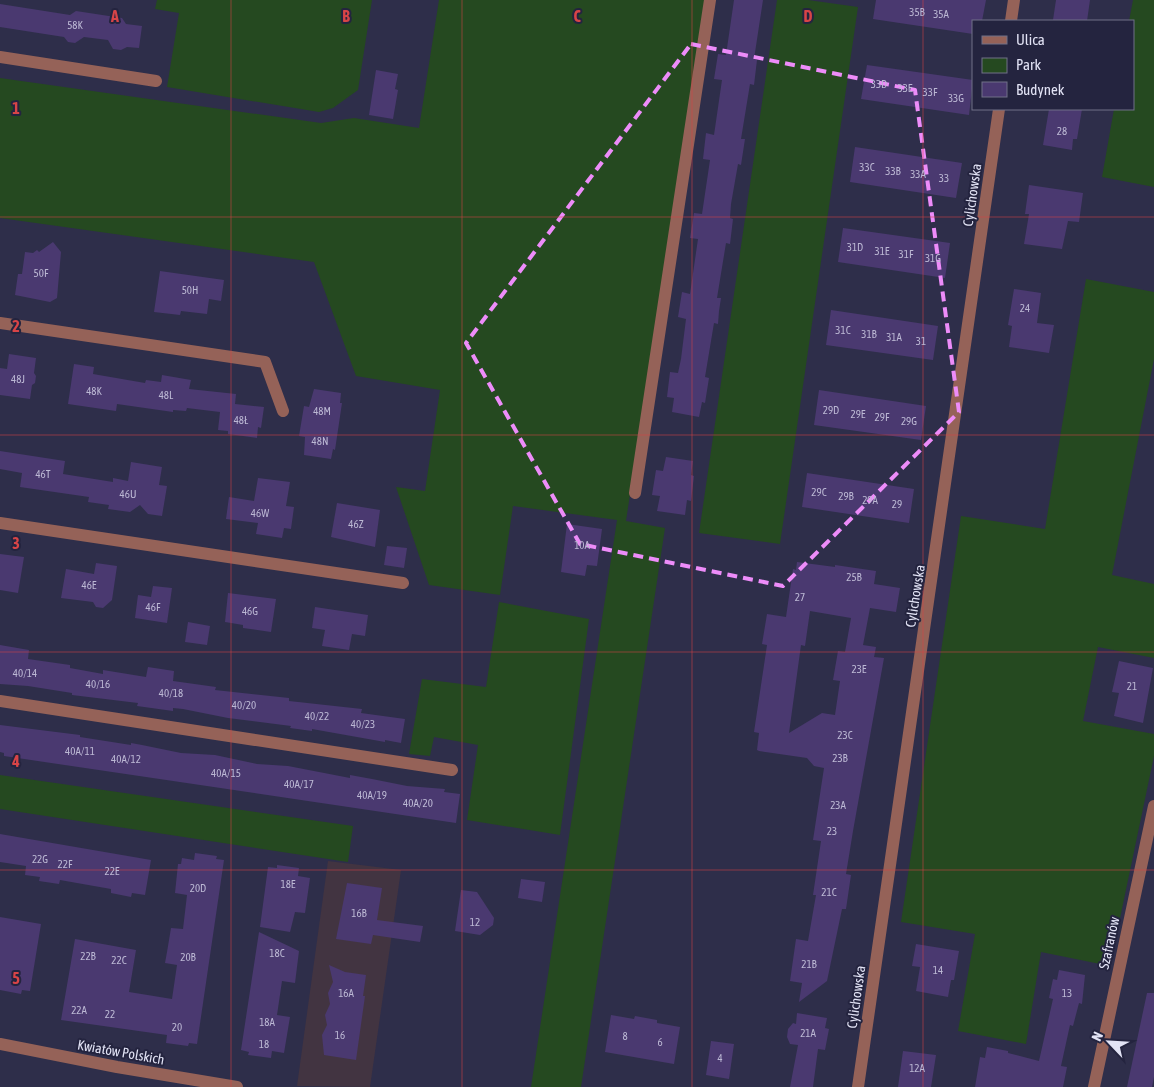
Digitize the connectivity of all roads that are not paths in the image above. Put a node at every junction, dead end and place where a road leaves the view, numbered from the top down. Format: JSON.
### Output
{"nodes":[{"id":1,"x":710,"y":0,"type":"edge"},
{"id":2,"x":1014,"y":0,"type":"edge"},
{"id":3,"x":1011,"y":20,"type":"edge"},
{"id":4,"x":0,"y":57,"type":"edge"},
{"id":5,"x":156,"y":81,"type":"dead end"},
{"id":6,"x":999,"y":110,"type":"edge"},
{"id":7,"x":0,"y":323,"type":"edge"},
{"id":8,"x":283,"y":411,"type":"dead end"},
{"id":9,"x":635,"y":493,"type":"dead end"},
{"id":10,"x":0,"y":523,"type":"edge"},
{"id":11,"x":403,"y":583,"type":"dead end"},
{"id":12,"x":0,"y":701,"type":"edge"},
{"id":13,"x":452,"y":770,"type":"dead end"},
{"id":14,"x":1154,"y":806,"type":"edge"},
{"id":15,"x":0,"y":1044,"type":"edge"},
{"id":16,"x":237,"y":1087,"type":"edge"},
{"id":17,"x":858,"y":1087,"type":"edge"},
{"id":18,"x":1094,"y":1087,"type":"edge"}],
"edges":[{"from":1,"to":9,"type":"street"},
{"from":2,"to":3,"type":"street"},
{"from":4,"to":5,"type":"street"},
{"from":6,"to":17,"type":"street","name":"Cylichowska"},
{"from":7,"to":8,"type":"street"},
{"from":10,"to":11,"type":"street"},
{"from":12,"to":13,"type":"street"},
{"from":14,"to":18,"type":"street","name":"Szafranów"},
{"from":15,"to":16,"type":"street","name":"Kwiatów Polskich"}]}
